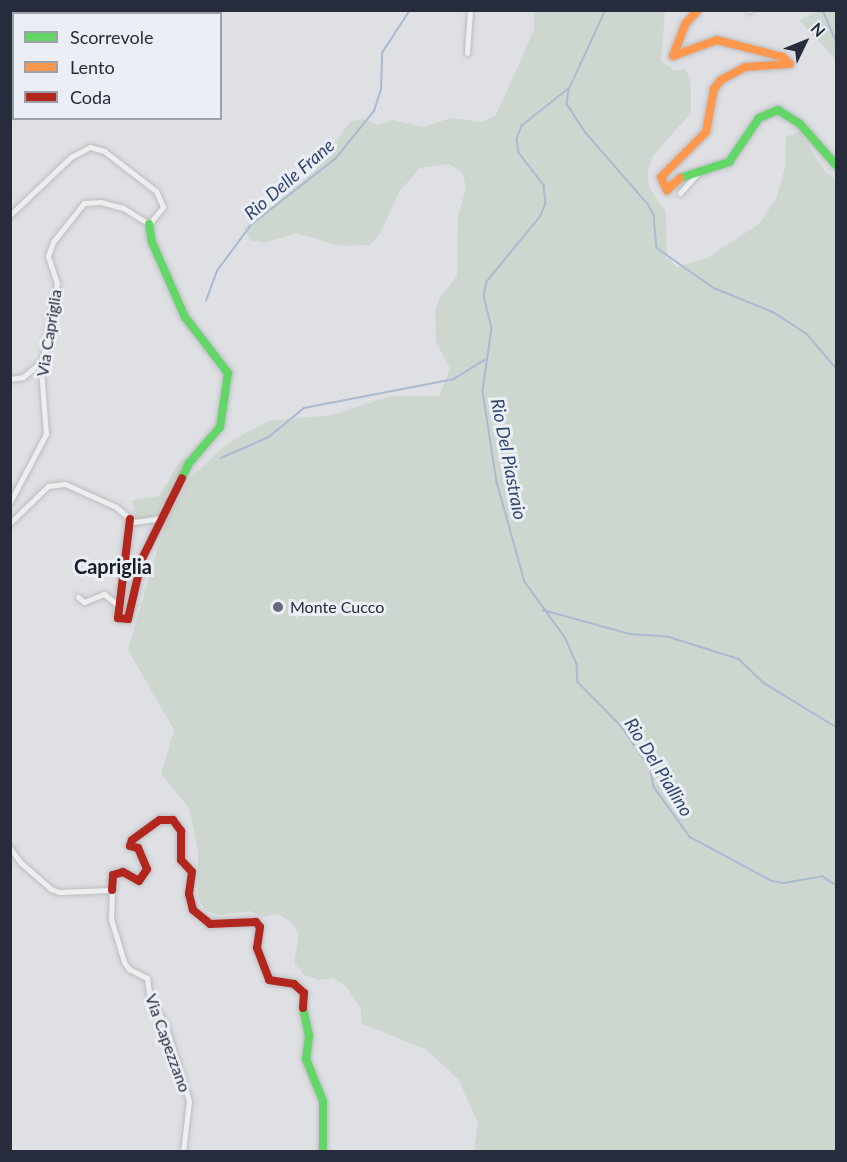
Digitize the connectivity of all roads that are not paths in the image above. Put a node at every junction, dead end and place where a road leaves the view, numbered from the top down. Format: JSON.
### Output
{"nodes":[{"id":1,"x":470,"y":10,"type":"edge"},
{"id":2,"x":698,"y":10,"type":"edge"},
{"id":3,"x":467,"y":54,"type":"dead end"},
{"id":4,"x":837,"y":165,"type":"edge"},
{"id":5,"x":697,"y":174,"type":"junction"},
{"id":6,"x":680,"y":193,"type":"dead end"},
{"id":7,"x":10,"y":215,"type":"edge"},
{"id":8,"x":149,"y":224,"type":"junction"},
{"id":9,"x":42,"y":361,"type":"junction"},
{"id":10,"x":10,"y":379,"type":"edge"},
{"id":11,"x":10,"y":502,"type":"edge"},
{"id":12,"x":162,"y":518,"type":"junction"},
{"id":13,"x":130,"y":519,"type":"junction"},
{"id":14,"x":10,"y":523,"type":"edge"},
{"id":15,"x":78,"y":597,"type":"dead end"},
{"id":16,"x":120,"y":607,"type":"junction"},
{"id":17,"x":10,"y":848,"type":"edge"},
{"id":18,"x":112,"y":890,"type":"junction"},
{"id":19,"x":183,"y":1152,"type":"edge"},
{"id":20,"x":323,"y":1152,"type":"edge"}],
"edges":[{"from":1,"to":3,"type":"street"},
{"from":2,"to":5,"type":"street"},
{"from":4,"to":5,"type":"street"},
{"from":5,"to":6,"type":"street"},
{"from":7,"to":8,"type":"street"},
{"from":8,"to":9,"type":"street","name":"Via Capriglia"},
{"from":8,"to":12,"type":"street"},
{"from":9,"to":10,"type":"street"},
{"from":9,"to":11,"type":"street","name":"Via Capriglia"},
{"from":12,"to":13,"type":"street"},
{"from":12,"to":16,"type":"street"},
{"from":13,"to":14,"type":"street"},
{"from":13,"to":16,"type":"street"},
{"from":15,"to":16,"type":"street"},
{"from":17,"to":18,"type":"street"},
{"from":18,"to":19,"type":"street","name":"Via Capezzano"},
{"from":18,"to":20,"type":"street"}]}
